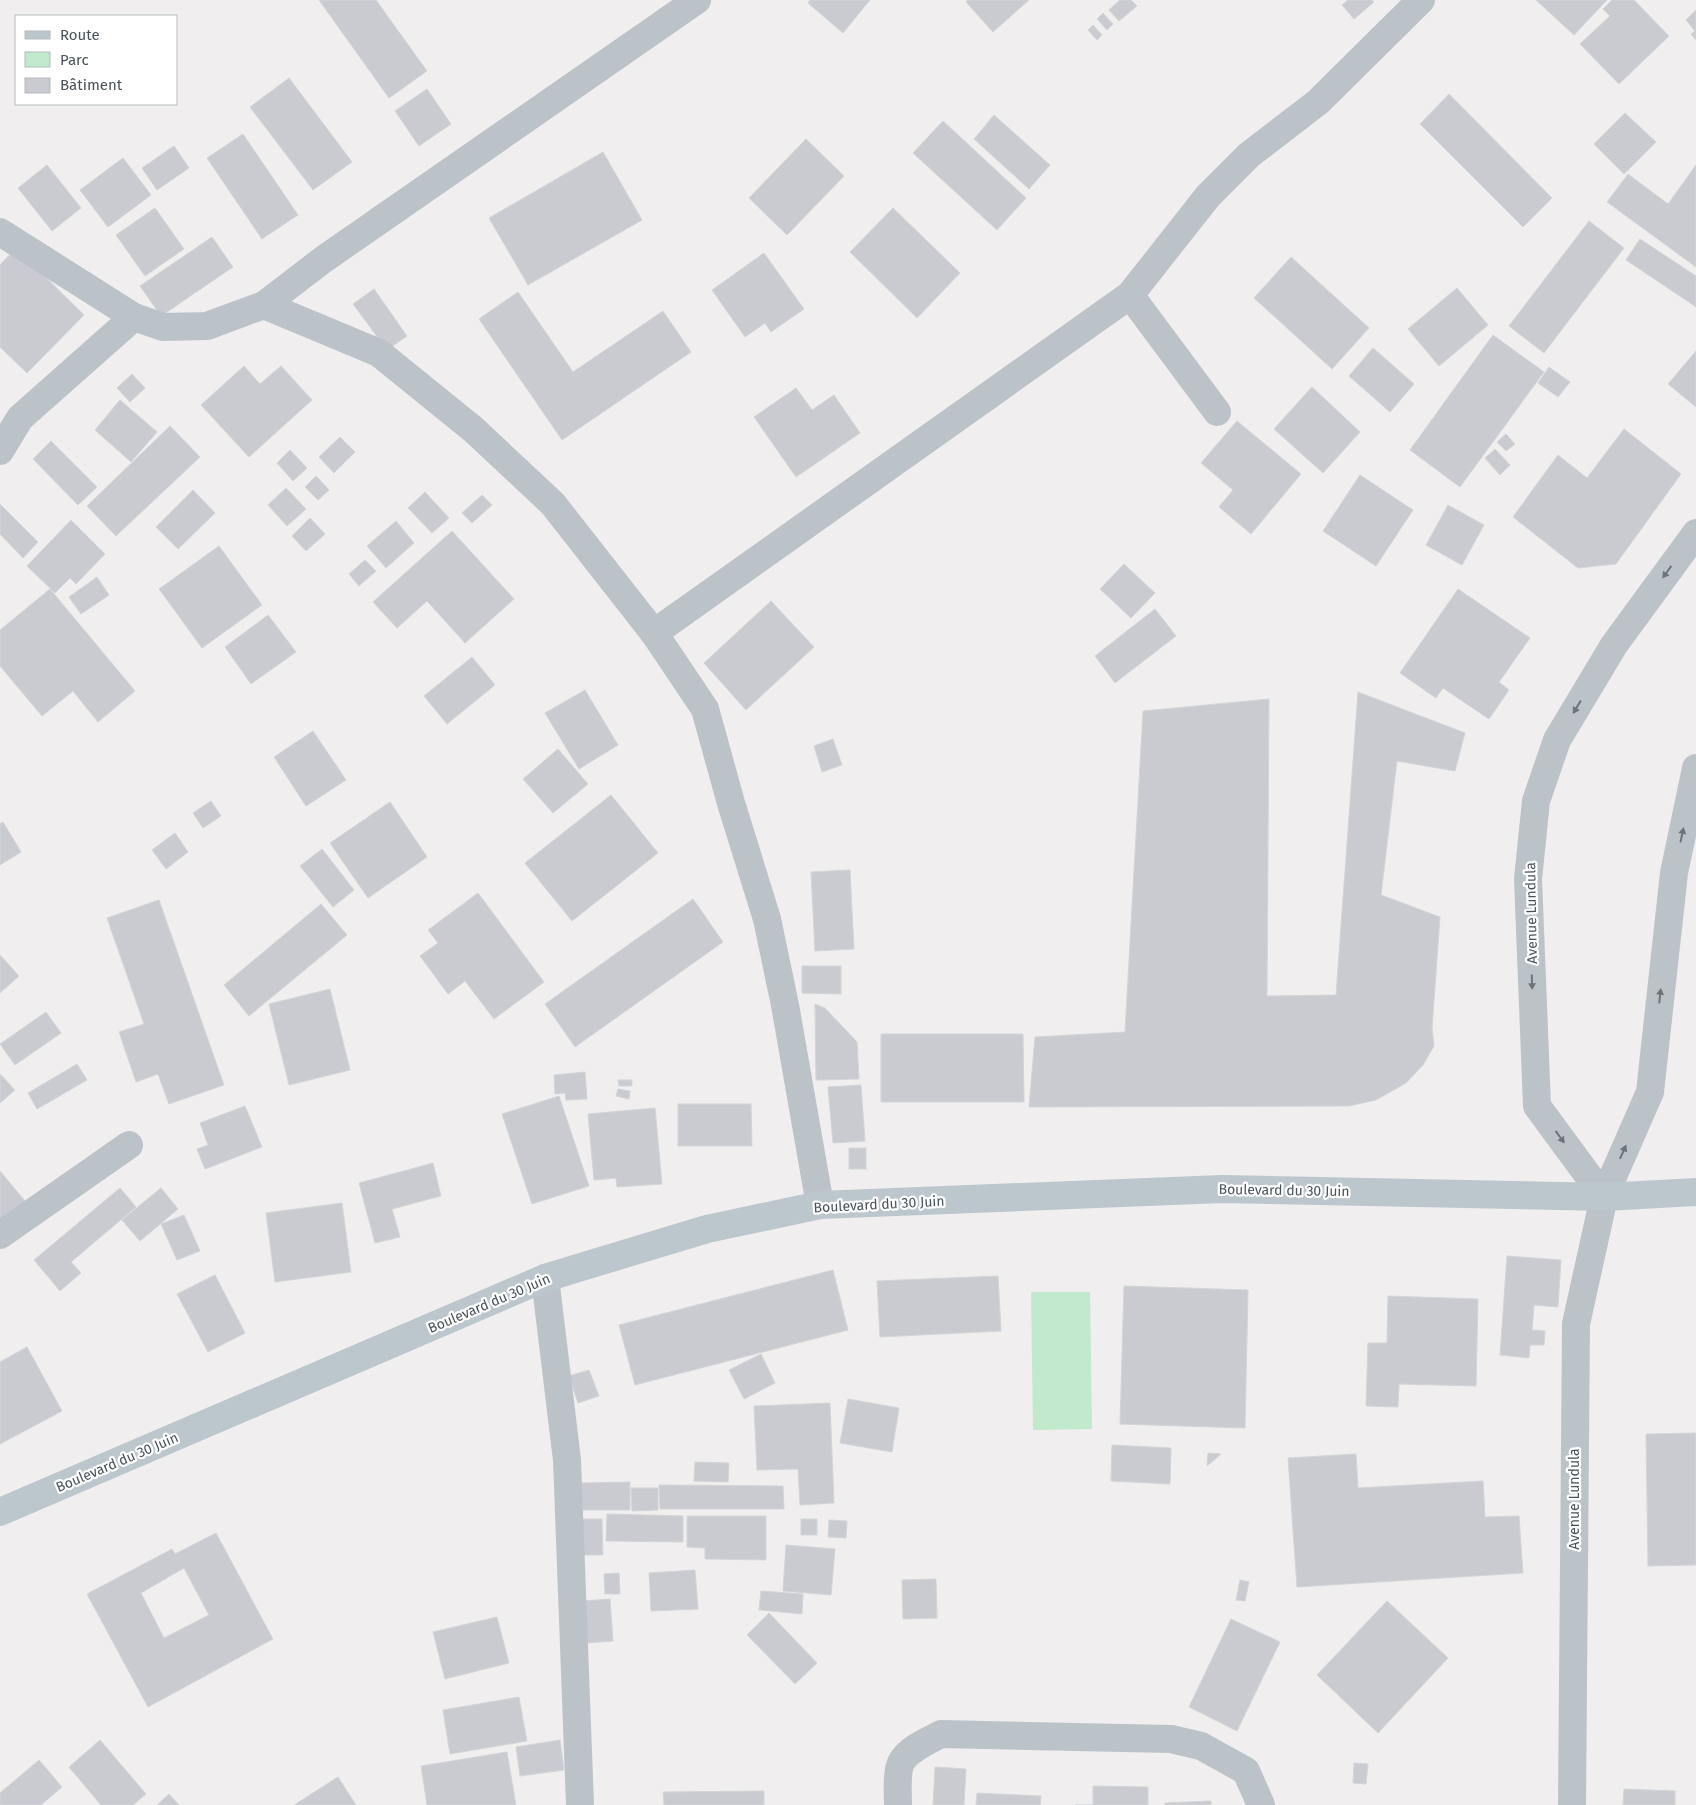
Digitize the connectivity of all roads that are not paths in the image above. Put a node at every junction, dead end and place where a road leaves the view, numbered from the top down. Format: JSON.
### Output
{"nodes":[{"id":1,"x":697,"y":0,"type":"edge"},
{"id":2,"x":1421,"y":0,"type":"edge"},
{"id":3,"x":0,"y":232,"type":"edge"},
{"id":4,"x":1130,"y":295,"type":"junction"},
{"id":5,"x":264,"y":305,"type":"junction"},
{"id":6,"x":134,"y":317,"type":"junction"},
{"id":7,"x":1217,"y":412,"type":"dead end"},
{"id":8,"x":0,"y":451,"type":"edge"},
{"id":9,"x":1696,"y":532,"type":"edge"},
{"id":10,"x":654,"y":634,"type":"junction"},
{"id":11,"x":1696,"y":768,"type":"edge"},
{"id":12,"x":128,"y":1145,"type":"dead end"},
{"id":13,"x":1696,"y":1192,"type":"edge"},
{"id":14,"x":1604,"y":1197,"type":"junction"},
{"id":15,"x":820,"y":1205,"type":"junction"},
{"id":16,"x":0,"y":1235,"type":"edge"},
{"id":17,"x":545,"y":1278,"type":"junction"},
{"id":18,"x":0,"y":1512,"type":"edge"},
{"id":19,"x":580,"y":1805,"type":"edge"},
{"id":20,"x":898,"y":1805,"type":"edge"},
{"id":21,"x":1261,"y":1805,"type":"edge"},
{"id":22,"x":1572,"y":1805,"type":"edge"}],
"edges":[{"from":1,"to":5,"type":"street"},
{"from":2,"to":4,"type":"street"},
{"from":3,"to":6,"type":"street"},
{"from":4,"to":7,"type":"street"},
{"from":4,"to":10,"type":"street"},
{"from":5,"to":6,"type":"street"},
{"from":5,"to":10,"type":"street"},
{"from":6,"to":8,"type":"street"},
{"from":9,"to":14,"type":"street","name":"Avenue Lundula","one_way":true},
{"from":10,"to":15,"type":"street"},
{"from":14,"to":11,"type":"street","name":"Avenue Lundula","one_way":true},
{"from":12,"to":16,"type":"street"},
{"from":13,"to":14,"type":"street","name":"Boulevard du 30 Juin"},
{"from":14,"to":15,"type":"street","name":"Boulevard du 30 Juin"},
{"from":14,"to":22,"type":"street","name":"Avenue Lundula"},
{"from":15,"to":17,"type":"street","name":"Boulevard du 30 Juin"},
{"from":17,"to":18,"type":"street","name":"Boulevard du 30 Juin"},
{"from":17,"to":19,"type":"street"},
{"from":20,"to":21,"type":"street"}]}
